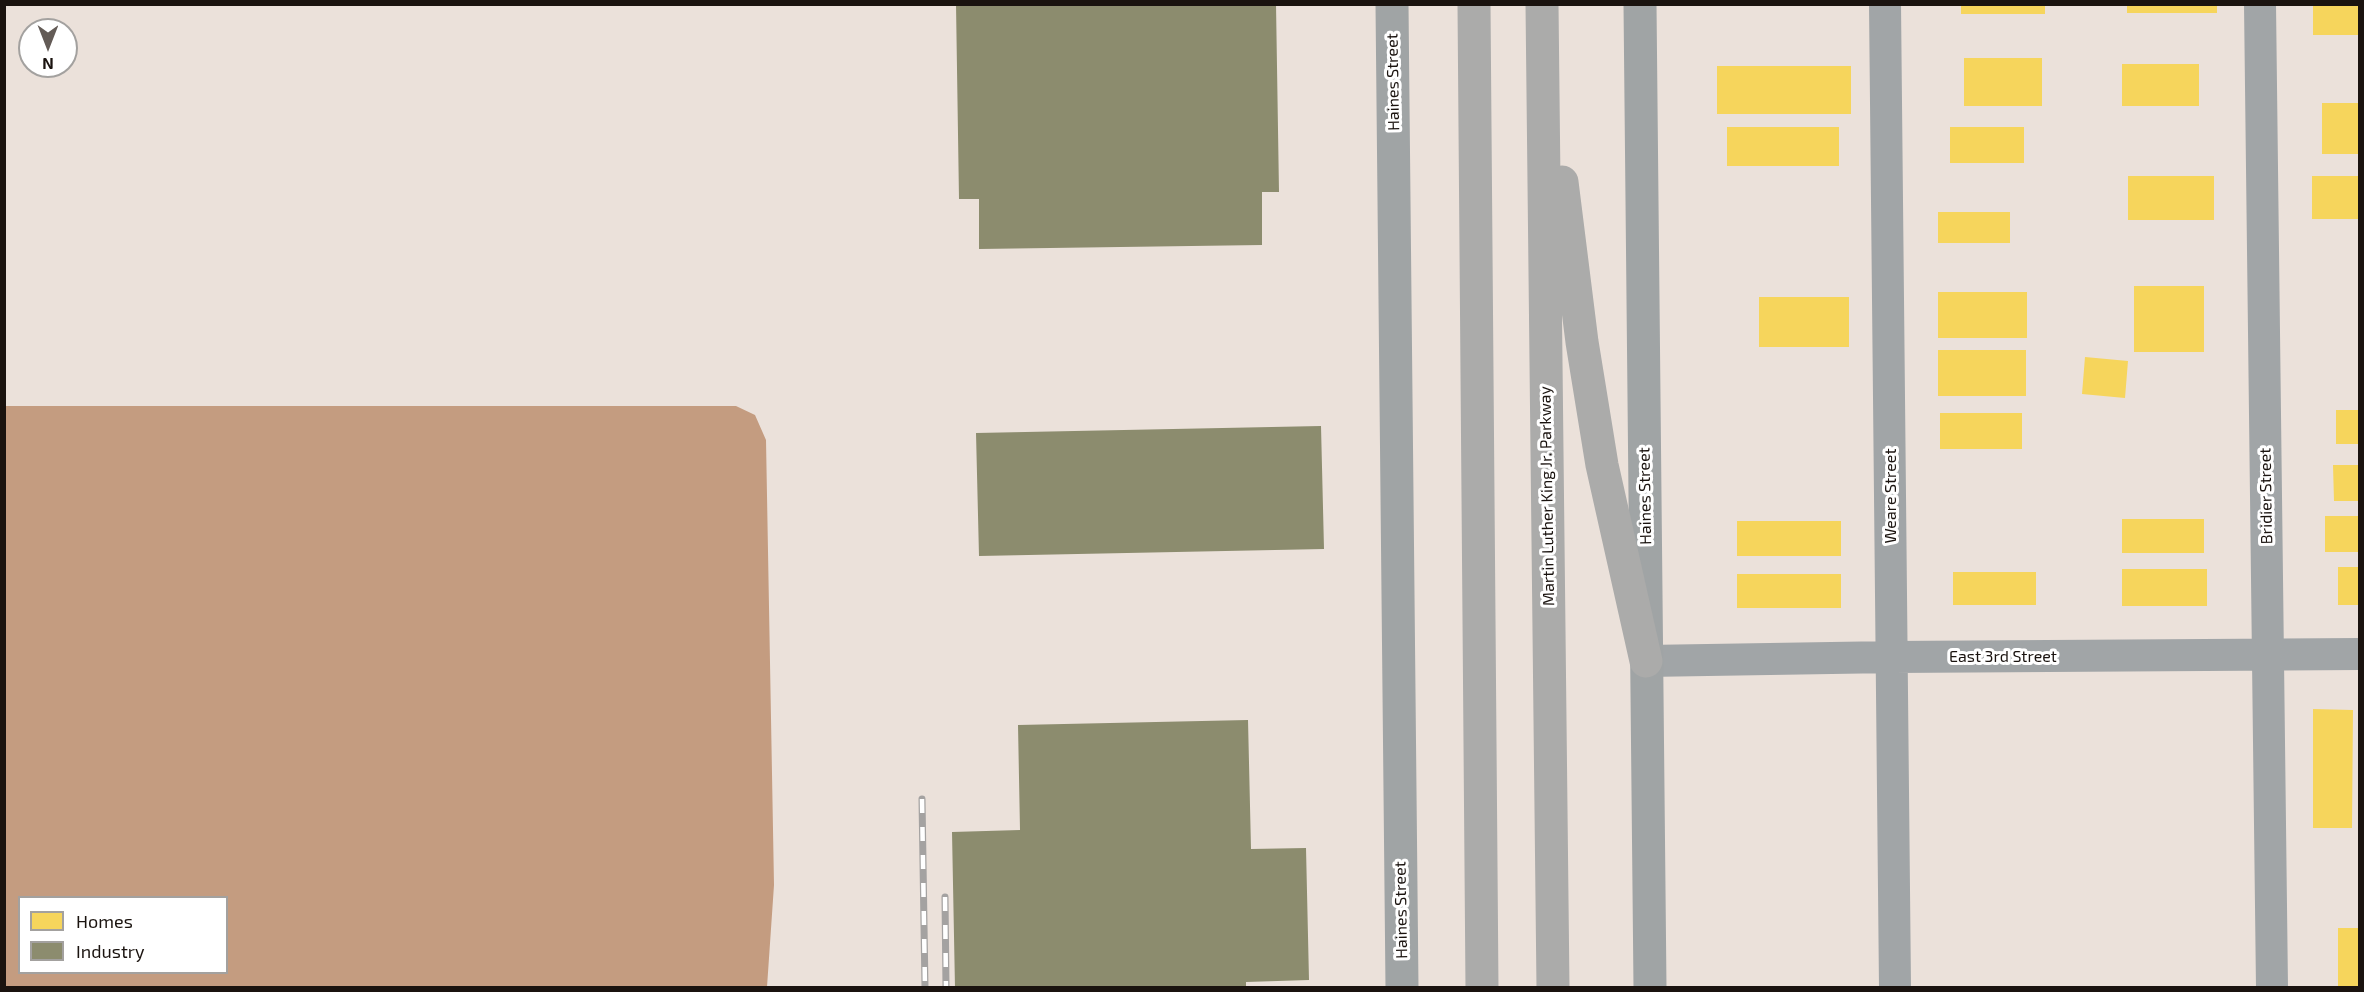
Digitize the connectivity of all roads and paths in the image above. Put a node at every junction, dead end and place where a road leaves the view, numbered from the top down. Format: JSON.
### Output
{"nodes":[{"id":1,"x":1392,"y":4,"type":"edge"},
{"id":2,"x":1474,"y":4,"type":"edge"},
{"id":3,"x":1640,"y":4,"type":"edge"},
{"id":4,"x":1885,"y":4,"type":"edge"},
{"id":5,"x":2260,"y":4,"type":"edge"},
{"id":6,"x":1542,"y":12,"type":"edge"},
{"id":7,"x":2360,"y":654,"type":"edge"},
{"id":8,"x":2269,"y":656,"type":"junction"},
{"id":9,"x":1893,"y":657,"type":"junction"},
{"id":10,"x":1646,"y":661,"type":"junction"},
{"id":11,"x":1402,"y":987,"type":"edge"},
{"id":12,"x":1482,"y":987,"type":"edge"},
{"id":13,"x":1553,"y":987,"type":"edge"},
{"id":14,"x":1650,"y":987,"type":"edge"},
{"id":15,"x":1895,"y":987,"type":"edge"},
{"id":16,"x":2272,"y":987,"type":"edge"}],
"edges":[{"from":1,"to":11,"type":"street","name":"Haines Street"},
{"from":2,"to":12,"type":"highway"},
{"from":3,"to":10,"type":"street","name":"Haines Street"},
{"from":4,"to":9,"type":"street","name":"Weare Street"},
{"from":5,"to":8,"type":"street","name":"Bridier Street"},
{"from":6,"to":10,"type":"highway"},
{"from":6,"to":13,"type":"highway","name":"Martin Luther King Jr. Parkway"},
{"from":7,"to":8,"type":"street","name":"East 3rd Street"},
{"from":8,"to":9,"type":"street","name":"East 3rd Street"},
{"from":8,"to":16,"type":"street","name":"Bridier Street"},
{"from":9,"to":10,"type":"street","name":"East 3rd Street"},
{"from":9,"to":15,"type":"street","name":"Weare Street"},
{"from":10,"to":14,"type":"street","name":"Haines Street"}]}
